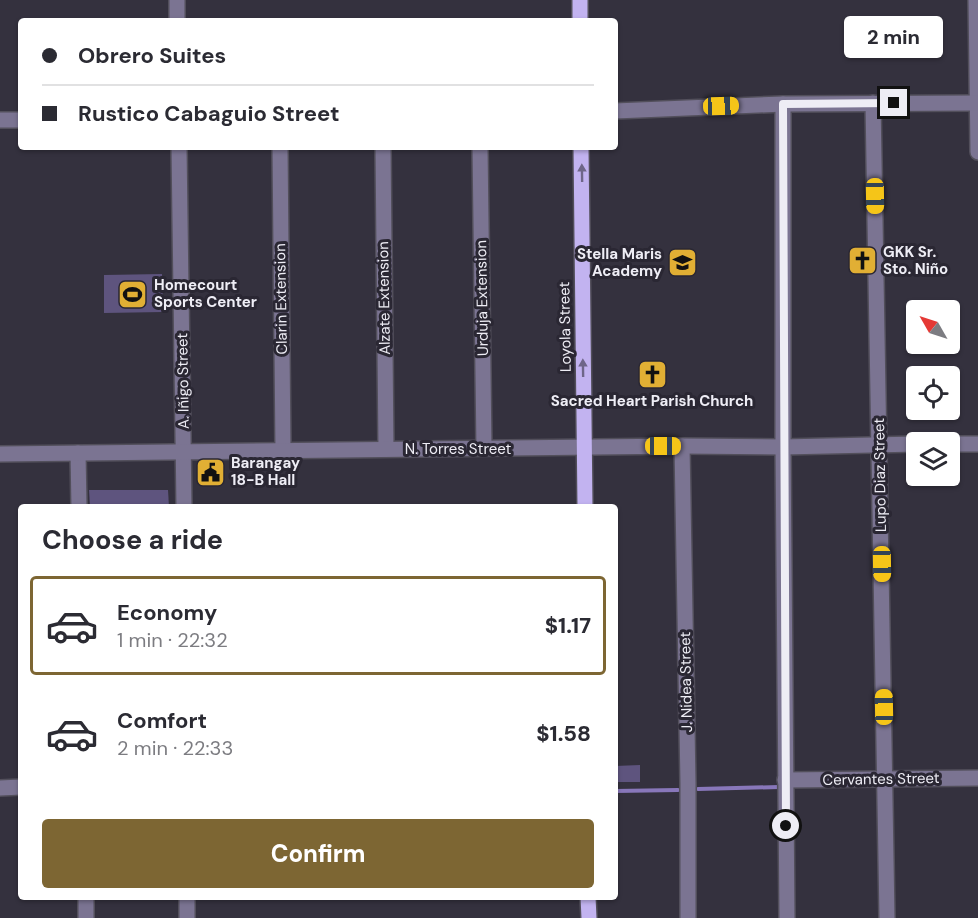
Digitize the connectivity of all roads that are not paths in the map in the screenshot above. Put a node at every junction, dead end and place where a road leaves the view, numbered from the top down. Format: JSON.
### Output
{"nodes":[{"id":1,"x":177,"y":0,"type":"edge"},
{"id":2,"x":580,"y":0,"type":"edge"},
{"id":3,"x":976,"y":0,"type":"edge"},
{"id":4,"x":177,"y":18,"type":"edge"},
{"id":5,"x":580,"y":18,"type":"edge"},
{"id":6,"x":873,"y":103,"type":"junction"},
{"id":7,"x":978,"y":103,"type":"edge"},
{"id":8,"x":783,"y":104,"type":"junction"},
{"id":9,"x":618,"y":111,"type":"edge"},
{"id":10,"x":0,"y":120,"type":"edge"},
{"id":11,"x":18,"y":120,"type":"edge"},
{"id":12,"x":179,"y":150,"type":"edge"},
{"id":13,"x":280,"y":150,"type":"edge"},
{"id":14,"x":382,"y":150,"type":"edge"},
{"id":15,"x":480,"y":150,"type":"edge"},
{"id":16,"x":581,"y":150,"type":"edge"},
{"id":17,"x":978,"y":152,"type":"edge"},
{"id":18,"x":880,"y":444,"type":"junction"},
{"id":19,"x":906,"y":444,"type":"edge"},
{"id":20,"x":960,"y":444,"type":"edge"},
{"id":21,"x":978,"y":444,"type":"edge"},
{"id":22,"x":682,"y":446,"type":"junction"},
{"id":23,"x":783,"y":447,"type":"junction"},
{"id":24,"x":484,"y":448,"type":"junction"},
{"id":25,"x":584,"y":448,"type":"junction"},
{"id":26,"x":386,"y":449,"type":"junction"},
{"id":27,"x":283,"y":450,"type":"junction"},
{"id":28,"x":184,"y":452,"type":"junction"},
{"id":29,"x":78,"y":453,"type":"junction"},
{"id":30,"x":0,"y":454,"type":"edge"},
{"id":31,"x":79,"y":504,"type":"edge"},
{"id":32,"x":184,"y":504,"type":"edge"},
{"id":33,"x":585,"y":504,"type":"edge"},
{"id":34,"x":978,"y":778,"type":"edge"},
{"id":35,"x":885,"y":779,"type":"junction"},
{"id":36,"x":785,"y":780,"type":"junction"},
{"id":37,"x":18,"y":787,"type":"edge"},
{"id":38,"x":0,"y":788,"type":"edge"},
{"id":39,"x":86,"y":900,"type":"edge"},
{"id":40,"x":187,"y":900,"type":"edge"},
{"id":41,"x":588,"y":900,"type":"edge"},
{"id":42,"x":86,"y":918,"type":"edge"},
{"id":43,"x":187,"y":918,"type":"edge"},
{"id":44,"x":589,"y":918,"type":"edge"},
{"id":45,"x":688,"y":918,"type":"edge"},
{"id":46,"x":787,"y":918,"type":"edge"},
{"id":47,"x":887,"y":918,"type":"edge"}],
"edges":[{"from":1,"to":4,"type":"street"},
{"from":2,"to":5,"type":"main road"},
{"from":3,"to":7,"type":"street"},
{"from":6,"to":7,"type":"street"},
{"from":6,"to":8,"type":"street"},
{"from":6,"to":18,"type":"street","name":"Lupo Diaz Street"},
{"from":7,"to":17,"type":"street"},
{"from":8,"to":9,"type":"street"},
{"from":8,"to":23,"type":"street"},
{"from":10,"to":11,"type":"street"},
{"from":12,"to":28,"type":"street","name":"A. Iñigo Street"},
{"from":13,"to":27,"type":"street","name":"Clarin Extension"},
{"from":14,"to":26,"type":"street","name":"Alzate Extension"},
{"from":15,"to":24,"type":"street","name":"Urduja Extension"},
{"from":25,"to":16,"type":"main road","name":"Loyola Street","one_way":true},
{"from":18,"to":19,"type":"street","name":"N. Torres Street"},
{"from":18,"to":23,"type":"street","name":"N. Torres Street"},
{"from":18,"to":35,"type":"street","name":"Lupo Diaz Street"},
{"from":20,"to":21,"type":"street"},
{"from":22,"to":23,"type":"street","name":"N. Torres Street"},
{"from":22,"to":25,"type":"street","name":"N. Torres Street"},
{"from":22,"to":45,"type":"street","name":"J. Nidea Street"},
{"from":23,"to":36,"type":"street"},
{"from":24,"to":25,"type":"street","name":"N. Torres Street"},
{"from":24,"to":26,"type":"street","name":"N. Torres Street"},
{"from":25,"to":33,"type":"main road","name":"Loyola Street"},
{"from":26,"to":27,"type":"street","name":"N. Torres Street"},
{"from":27,"to":28,"type":"street","name":"N. Torres Street"},
{"from":28,"to":29,"type":"street","name":"N. Torres Street"},
{"from":28,"to":32,"type":"street","name":"A. Iñigo Street"},
{"from":29,"to":30,"type":"street","name":"N. Torres Street"},
{"from":29,"to":31,"type":"street"},
{"from":34,"to":35,"type":"street","name":"Cervantes Street"},
{"from":35,"to":36,"type":"street","name":"Cervantes Street"},
{"from":35,"to":47,"type":"street","name":"Lupo Diaz Street"},
{"from":36,"to":46,"type":"street"},
{"from":37,"to":38,"type":"street"},
{"from":39,"to":42,"type":"street"},
{"from":40,"to":43,"type":"street"},
{"from":41,"to":44,"type":"main road"}]}
